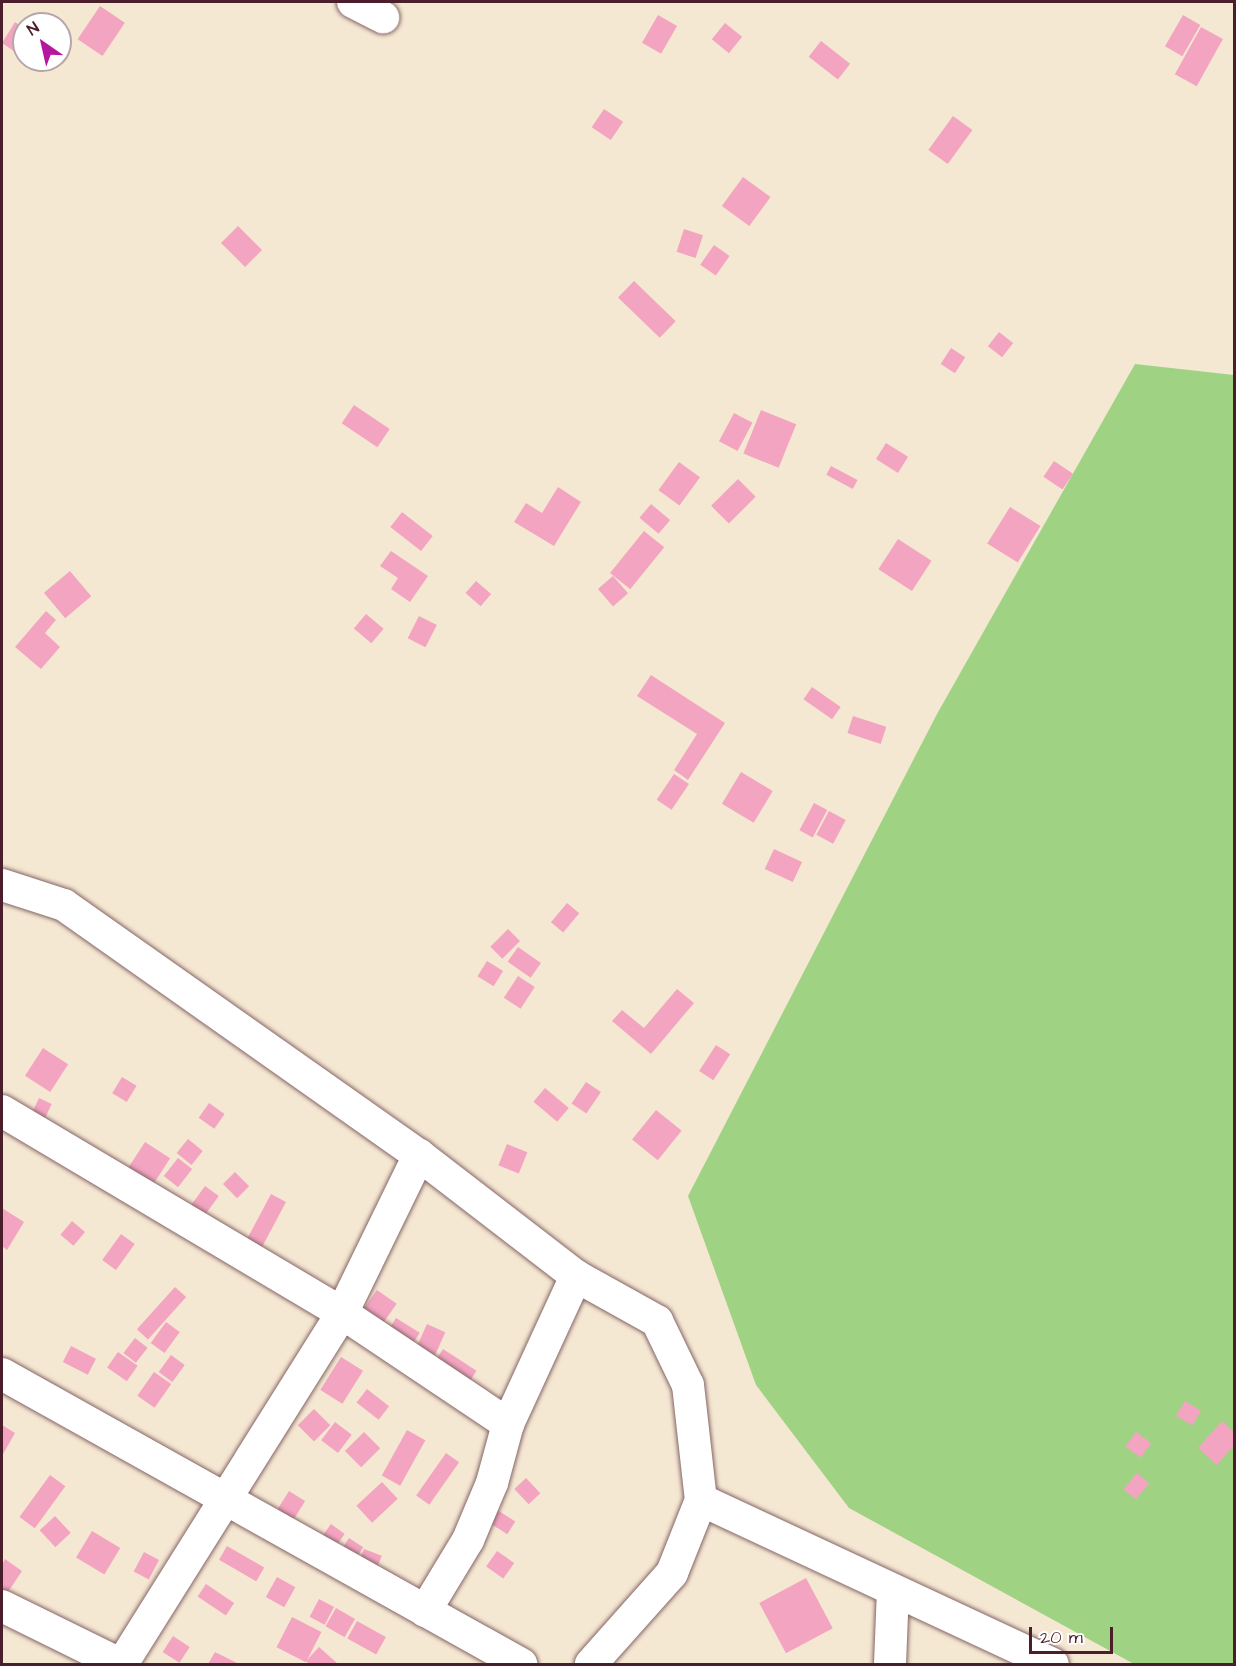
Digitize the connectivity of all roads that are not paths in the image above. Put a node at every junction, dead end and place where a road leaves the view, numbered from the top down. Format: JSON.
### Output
{"nodes":[{"id":1,"x":353,"y":2,"type":"edge"},
{"id":2,"x":383,"y":17,"type":"dead end"},
{"id":3,"x":2,"y":885,"type":"edge"},
{"id":4,"x":2,"y":1111,"type":"edge"},
{"id":5,"x":418,"y":1155,"type":"junction"},
{"id":6,"x":576,"y":1276,"type":"junction"},
{"id":7,"x":342,"y":1313,"type":"junction"},
{"id":8,"x":2,"y":1374,"type":"edge"},
{"id":9,"x":508,"y":1424,"type":"junction"},
{"id":10,"x":224,"y":1498,"type":"junction"},
{"id":11,"x":700,"y":1500,"type":"junction"},
{"id":12,"x":893,"y":1590,"type":"junction"},
{"id":13,"x":2,"y":1606,"type":"edge"},
{"id":14,"x":425,"y":1611,"type":"junction"},
{"id":15,"x":121,"y":1665,"type":"edge"},
{"id":16,"x":521,"y":1665,"type":"edge"},
{"id":17,"x":591,"y":1665,"type":"edge"},
{"id":18,"x":890,"y":1665,"type":"edge"},
{"id":19,"x":1053,"y":1665,"type":"edge"}],
"edges":[{"from":1,"to":2,"type":"street"},
{"from":3,"to":5,"type":"street"},
{"from":4,"to":7,"type":"street"},
{"from":5,"to":6,"type":"street"},
{"from":5,"to":7,"type":"street"},
{"from":6,"to":9,"type":"street"},
{"from":6,"to":11,"type":"street"},
{"from":7,"to":9,"type":"street"},
{"from":7,"to":10,"type":"street"},
{"from":8,"to":10,"type":"street"},
{"from":9,"to":14,"type":"street"},
{"from":10,"to":14,"type":"street"},
{"from":10,"to":15,"type":"street"},
{"from":11,"to":12,"type":"street"},
{"from":11,"to":17,"type":"street"},
{"from":12,"to":18,"type":"street"},
{"from":12,"to":19,"type":"street"},
{"from":13,"to":15,"type":"street"},
{"from":14,"to":16,"type":"street"}]}
